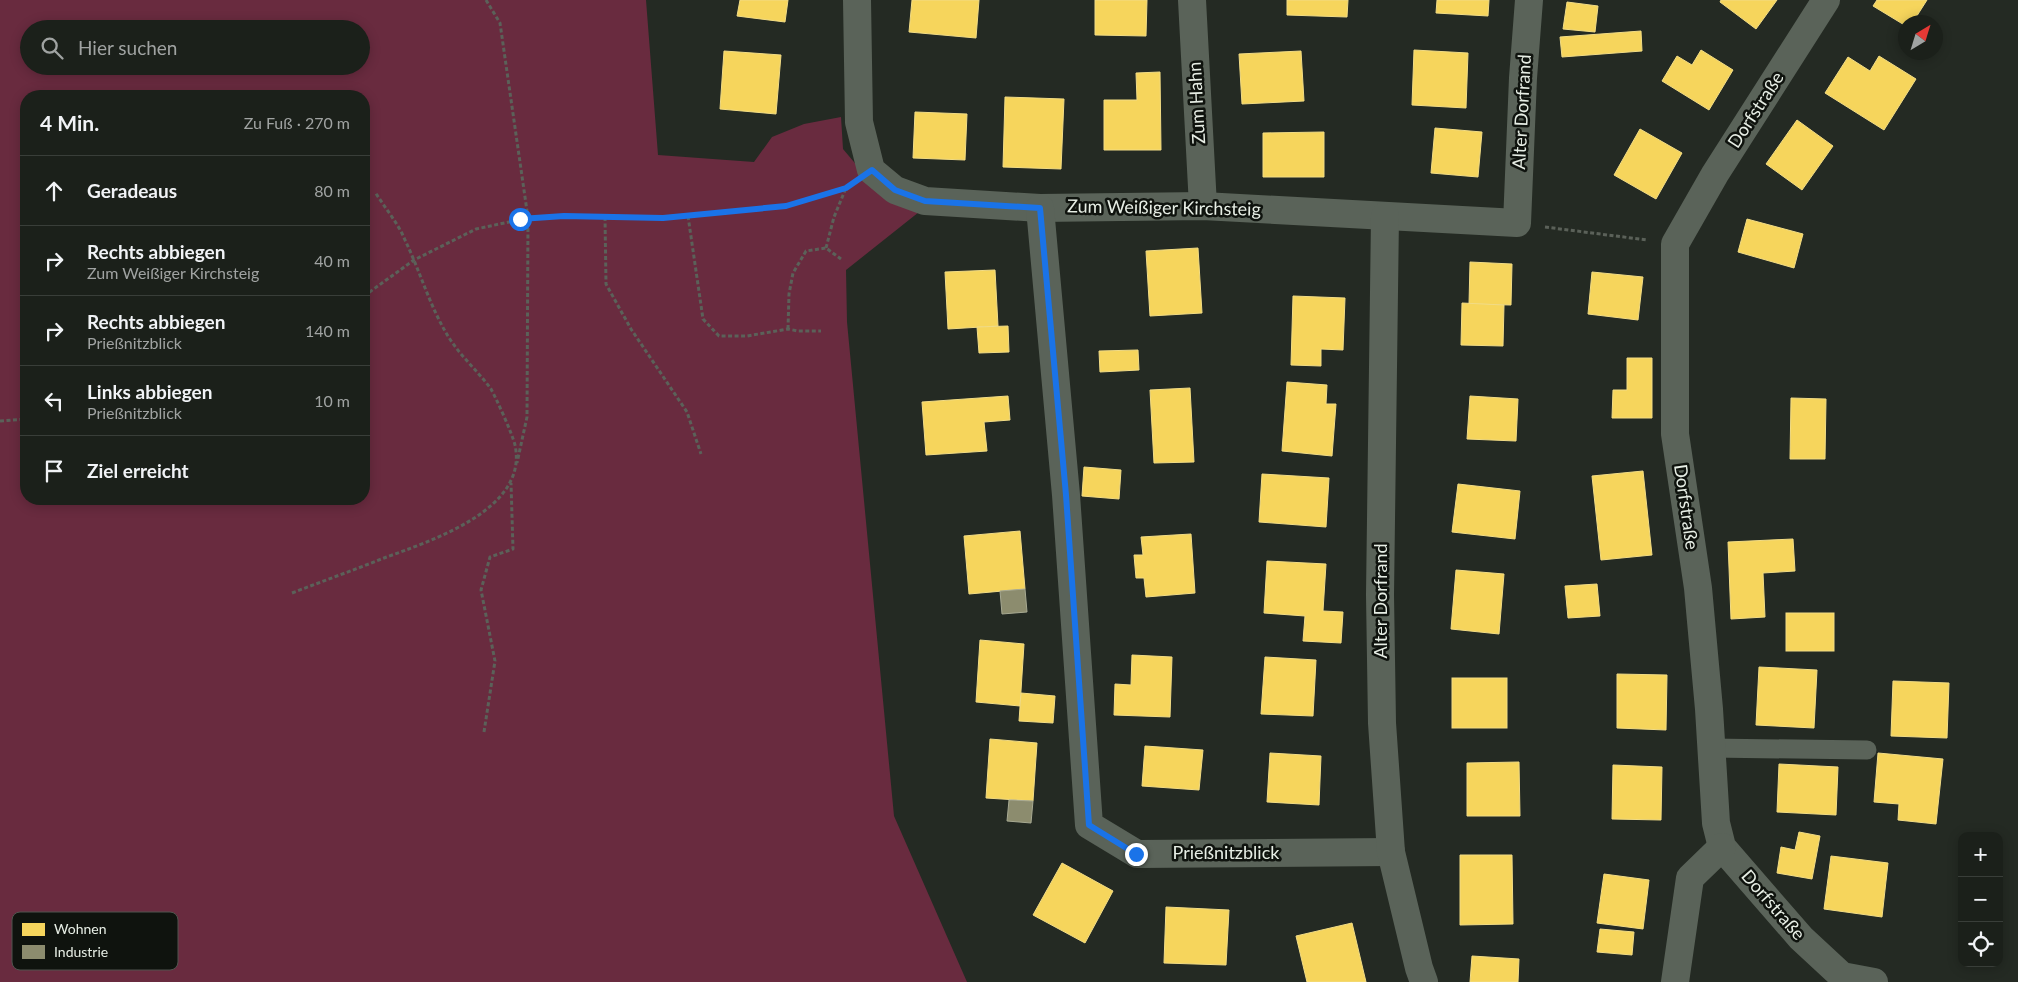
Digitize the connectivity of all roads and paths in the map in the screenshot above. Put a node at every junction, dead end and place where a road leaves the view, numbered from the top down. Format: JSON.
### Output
{"nodes":[{"id":1,"x":486,"y":0,"type":"edge"},
{"id":2,"x":857,"y":0,"type":"edge"},
{"id":3,"x":1192,"y":0,"type":"edge"},
{"id":4,"x":1529,"y":0,"type":"edge"},
{"id":5,"x":1826,"y":0,"type":"edge"},
{"id":6,"x":872,"y":170,"type":"junction"},
{"id":7,"x":846,"y":188,"type":"junction"},
{"id":8,"x":375,"y":192,"type":"dead end"},
{"id":9,"x":1203,"y":206,"type":"junction"},
{"id":10,"x":1040,"y":208,"type":"junction"},
{"id":11,"x":605,"y":216,"type":"junction"},
{"id":12,"x":688,"y":216,"type":"junction"},
{"id":13,"x":1385,"y":216,"type":"junction"},
{"id":14,"x":528,"y":218,"type":"junction"},
{"id":15,"x":1517,"y":223,"type":"junction"},
{"id":16,"x":1675,"y":244,"type":"junction"},
{"id":17,"x":826,"y":248,"type":"junction"},
{"id":18,"x":841,"y":259,"type":"dead end"},
{"id":19,"x":414,"y":260,"type":"junction"},
{"id":20,"x":370,"y":292,"type":"edge"},
{"id":21,"x":788,"y":329,"type":"junction"},
{"id":22,"x":821,"y":331,"type":"dead end"},
{"id":23,"x":20,"y":419,"type":"edge"},
{"id":24,"x":0,"y":421,"type":"edge"},
{"id":25,"x":701,"y":454,"type":"dead end"},
{"id":26,"x":516,"y":467,"type":"junction"},
{"id":27,"x":511,"y":482,"type":"junction"},
{"id":28,"x":292,"y":593,"type":"dead end"},
{"id":29,"x":484,"y":732,"type":"dead end"},
{"id":30,"x":1712,"y":748,"type":"junction"},
{"id":31,"x":1867,"y":750,"type":"dead end"},
{"id":32,"x":1722,"y":847,"type":"junction"},
{"id":33,"x":1391,"y":852,"type":"junction"},
{"id":34,"x":1424,"y":982,"type":"edge"},
{"id":35,"x":1675,"y":982,"type":"edge"},
{"id":36,"x":1874,"y":982,"type":"edge"}],
"edges":[{"from":1,"to":14,"type":"path"},
{"from":2,"to":6,"type":"street"},
{"from":3,"to":9,"type":"street","name":"Zum Hahn"},
{"from":4,"to":15,"type":"street","name":"Alter Dorfrand"},
{"from":5,"to":16,"type":"street","name":"Dorfstraße"},
{"from":6,"to":7,"type":"path"},
{"from":6,"to":10,"type":"street","name":"Zum Weißiger Kirchsteig"},
{"from":7,"to":12,"type":"path"},
{"from":7,"to":17,"type":"path"},
{"from":8,"to":19,"type":"path"},
{"from":9,"to":10,"type":"street","name":"Zum Weißiger Kirchsteig"},
{"from":9,"to":13,"type":"street","name":"Zum Weißiger Kirchsteig"},
{"from":10,"to":33,"type":"street","name":"Prießnitzblick"},
{"from":11,"to":12,"type":"path"},
{"from":11,"to":14,"type":"path"},
{"from":11,"to":25,"type":"path"},
{"from":12,"to":21,"type":"path"},
{"from":13,"to":15,"type":"street","name":"Zum Weißiger Kirchsteig"},
{"from":13,"to":33,"type":"street","name":"Alter Dorfrand"},
{"from":14,"to":19,"type":"path"},
{"from":14,"to":26,"type":"path"},
{"from":15,"to":16,"type":"path"},
{"from":16,"to":30,"type":"street","name":"Dorfstraße"},
{"from":17,"to":18,"type":"path"},
{"from":17,"to":21,"type":"path"},
{"from":19,"to":20,"type":"path"},
{"from":19,"to":26,"type":"path"},
{"from":21,"to":22,"type":"path"},
{"from":23,"to":24,"type":"path"},
{"from":26,"to":27,"type":"path"},
{"from":27,"to":28,"type":"path"},
{"from":27,"to":29,"type":"path"},
{"from":30,"to":31,"type":"lane"},
{"from":30,"to":32,"type":"street","name":"Dorfstraße"},
{"from":32,"to":35,"type":"street"},
{"from":32,"to":36,"type":"street","name":"Dorfstraße"},
{"from":33,"to":34,"type":"street","name":"Alter Dorfrand"}]}
